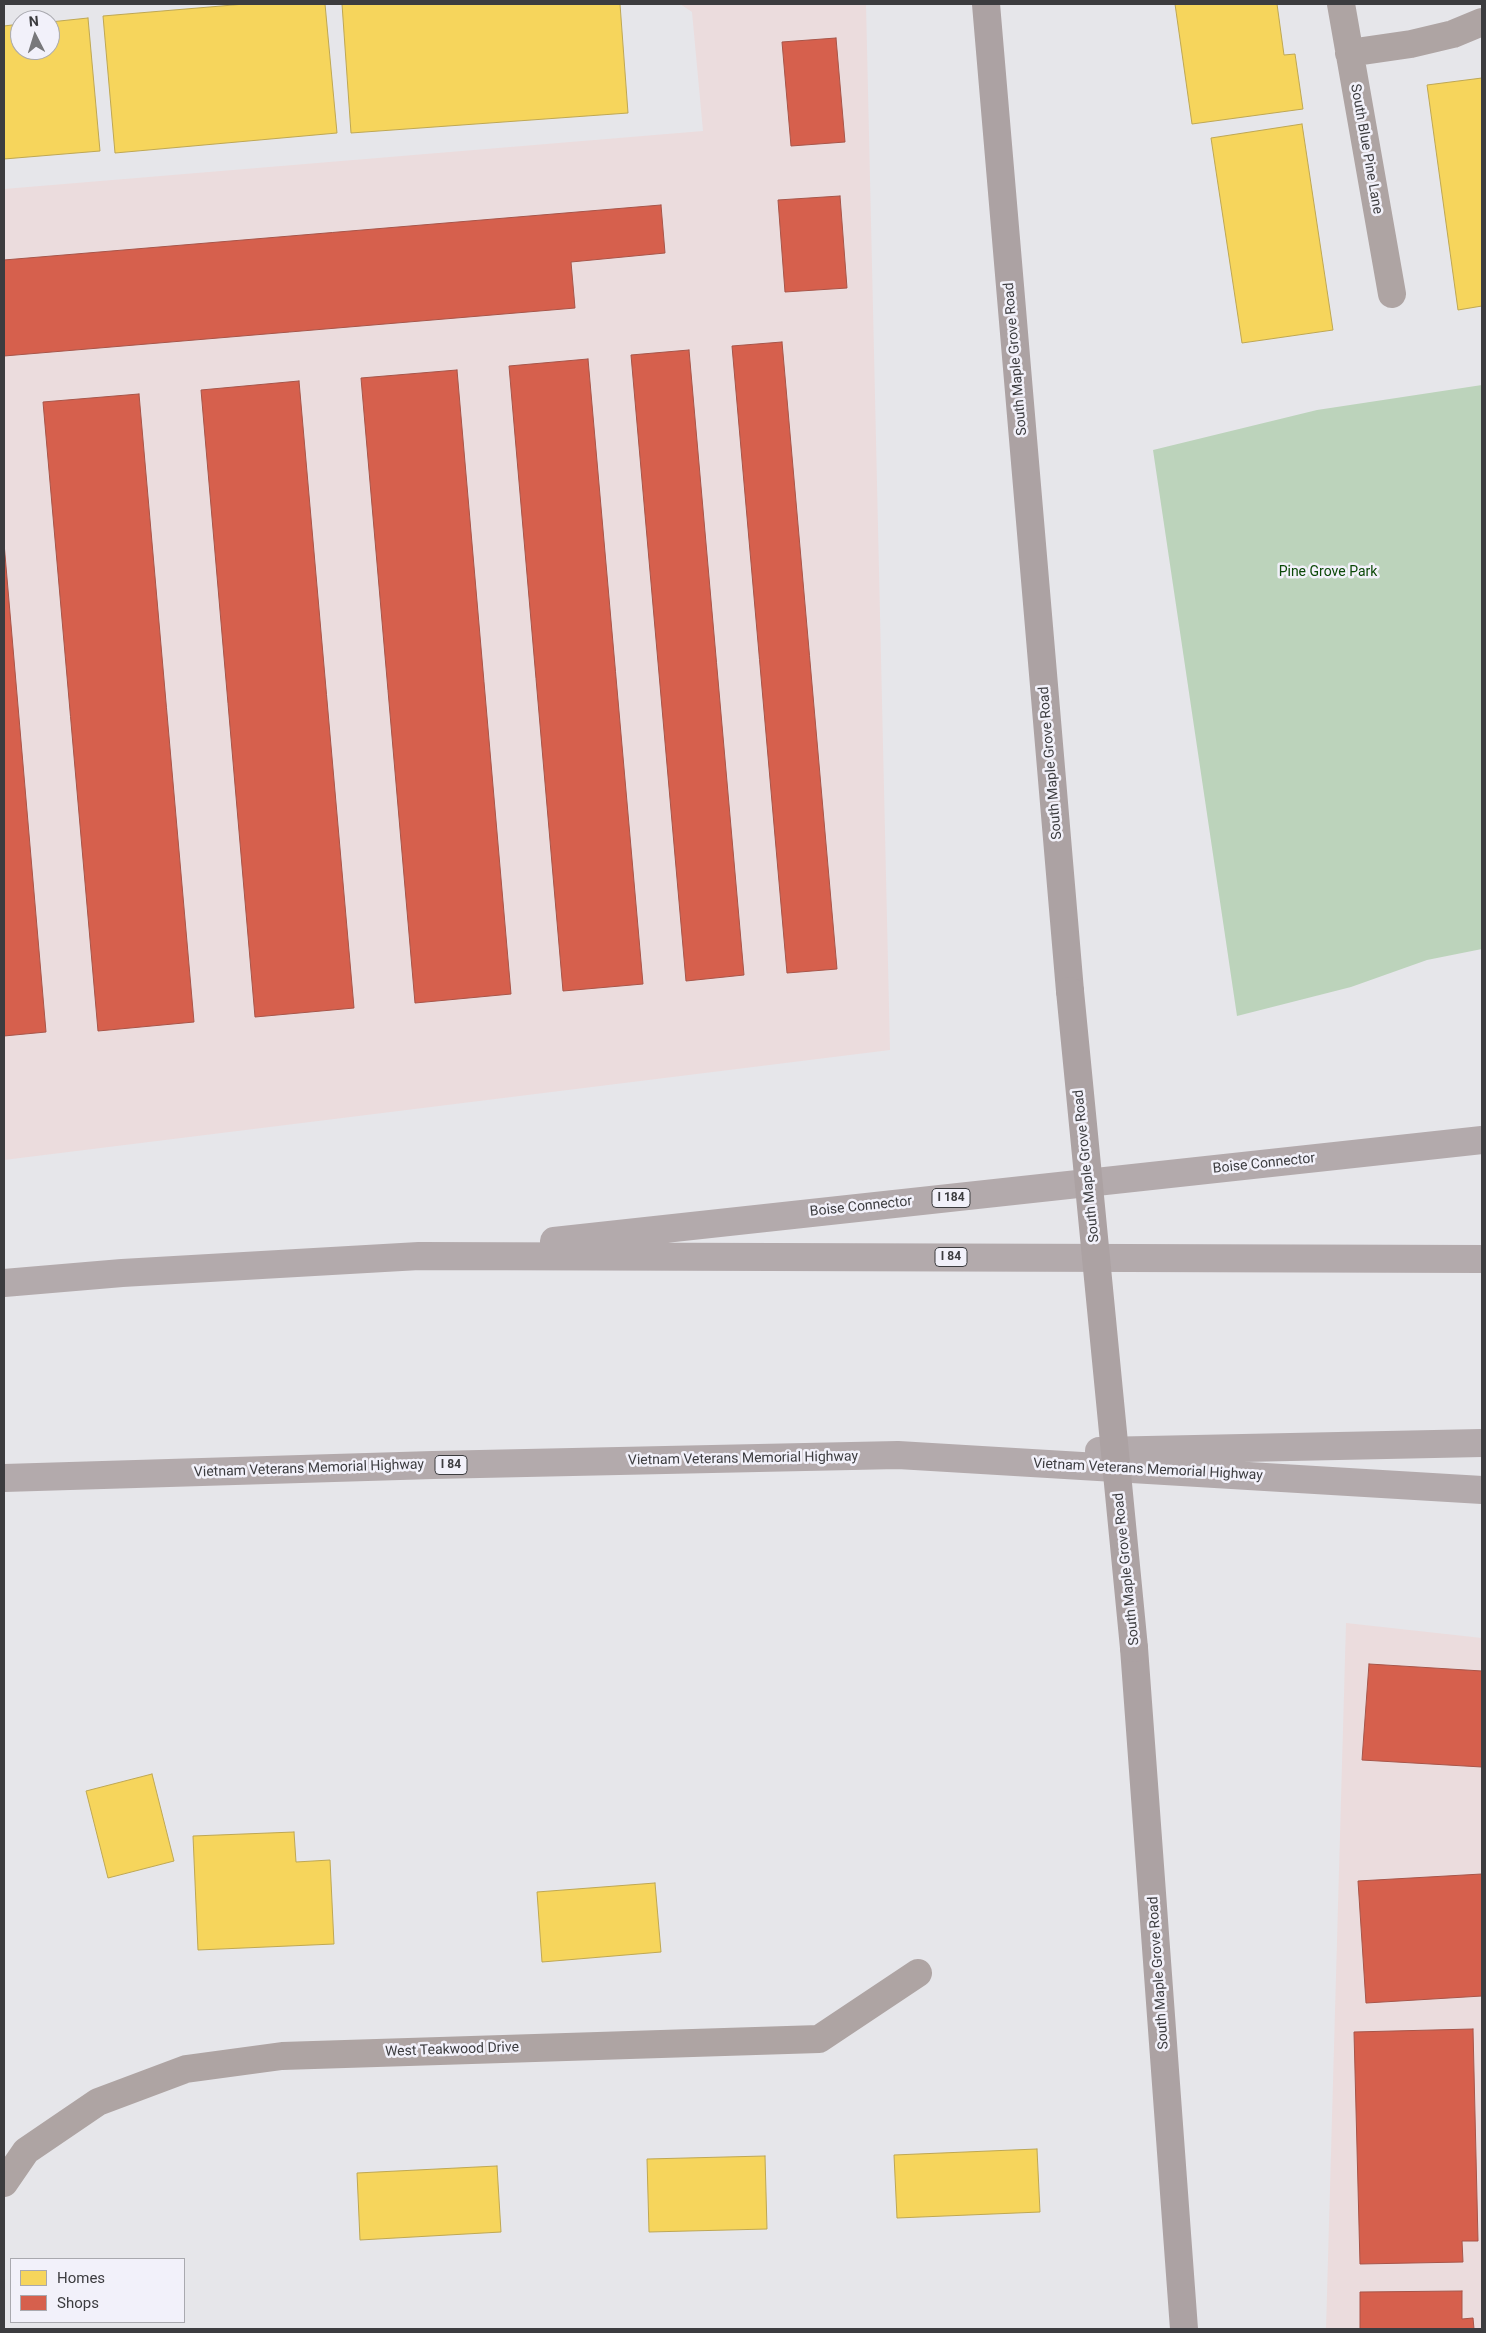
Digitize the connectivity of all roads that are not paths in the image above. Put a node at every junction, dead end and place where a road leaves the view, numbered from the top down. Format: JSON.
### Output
{"nodes":[{"id":1,"x":986,"y":4,"type":"edge"},
{"id":2,"x":1341,"y":4,"type":"edge"},
{"id":3,"x":1482,"y":22,"type":"edge"},
{"id":4,"x":1350,"y":53,"type":"junction"},
{"id":5,"x":1392,"y":294,"type":"dead end"},
{"id":6,"x":1482,"y":1140,"type":"edge"},
{"id":7,"x":419,"y":1256,"type":"junction"},
{"id":8,"x":1482,"y":1259,"type":"edge"},
{"id":9,"x":4,"y":1283,"type":"edge"},
{"id":10,"x":1482,"y":1443,"type":"edge"},
{"id":11,"x":898,"y":1455,"type":"junction"},
{"id":12,"x":4,"y":1478,"type":"edge"},
{"id":13,"x":1482,"y":1490,"type":"edge"},
{"id":14,"x":918,"y":1973,"type":"dead end"},
{"id":15,"x":4,"y":2183,"type":"edge"},
{"id":16,"x":1184,"y":2329,"type":"edge"}],
"edges":[{"from":1,"to":16,"type":"main road","name":"South Maple Grove Road","bridge":true},
{"from":2,"to":4,"type":"street","name":"South Blue Pine Lane"},
{"from":3,"to":4,"type":"street"},
{"from":4,"to":5,"type":"street","name":"South Blue Pine Lane"},
{"from":6,"to":7,"type":"highway","name":"Boise Connector","number":"I 184"},
{"from":7,"to":8,"type":"highway","number":"I 84"},
{"from":7,"to":9,"type":"highway","number":"I 84"},
{"from":10,"to":11,"type":"highway"},
{"from":11,"to":12,"type":"highway","name":"Vietnam Veterans Memorial Highway","number":"I 84"},
{"from":11,"to":13,"type":"highway","name":"Vietnam Veterans Memorial Highway","number":"I 84"},
{"from":14,"to":15,"type":"street","name":"West Teakwood Drive"}]}
